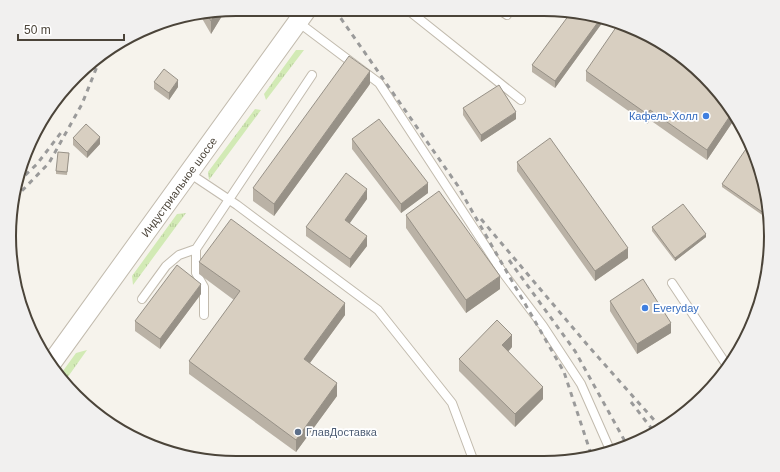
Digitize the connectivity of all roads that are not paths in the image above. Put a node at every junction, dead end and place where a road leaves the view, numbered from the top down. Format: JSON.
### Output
{"nodes":[{"id":1,"x":302,"y":16,"type":"edge"},
{"id":2,"x":416,"y":16,"type":"edge"},
{"id":3,"x":312,"y":75,"type":"dead end"},
{"id":4,"x":521,"y":100,"type":"dead end"},
{"id":5,"x":189,"y":173,"type":"junction"},
{"id":6,"x":229,"y":199,"type":"junction"},
{"id":7,"x":196,"y":249,"type":"junction"},
{"id":8,"x":672,"y":283,"type":"dead end"},
{"id":9,"x":142,"y":298,"type":"dead end"},
{"id":10,"x":204,"y":315,"type":"dead end"},
{"id":11,"x":54,"y":359,"type":"edge"},
{"id":12,"x":724,"y":362,"type":"edge"},
{"id":13,"x":608,"y":446,"type":"edge"},
{"id":14,"x":472,"y":456,"type":"edge"}],
"edges":[{"from":1,"to":5,"type":"street","name":"Индустриальное шоссе"},
{"from":1,"to":13,"type":"lane"},
{"from":2,"to":4,"type":"lane"},
{"from":3,"to":6,"type":"lane"},
{"from":5,"to":6,"type":"lane"},
{"from":5,"to":11,"type":"street","name":"Индустриальное шоссе"},
{"from":6,"to":7,"type":"lane"},
{"from":6,"to":14,"type":"lane"},
{"from":7,"to":9,"type":"lane"},
{"from":7,"to":10,"type":"lane"},
{"from":8,"to":12,"type":"lane"}]}
